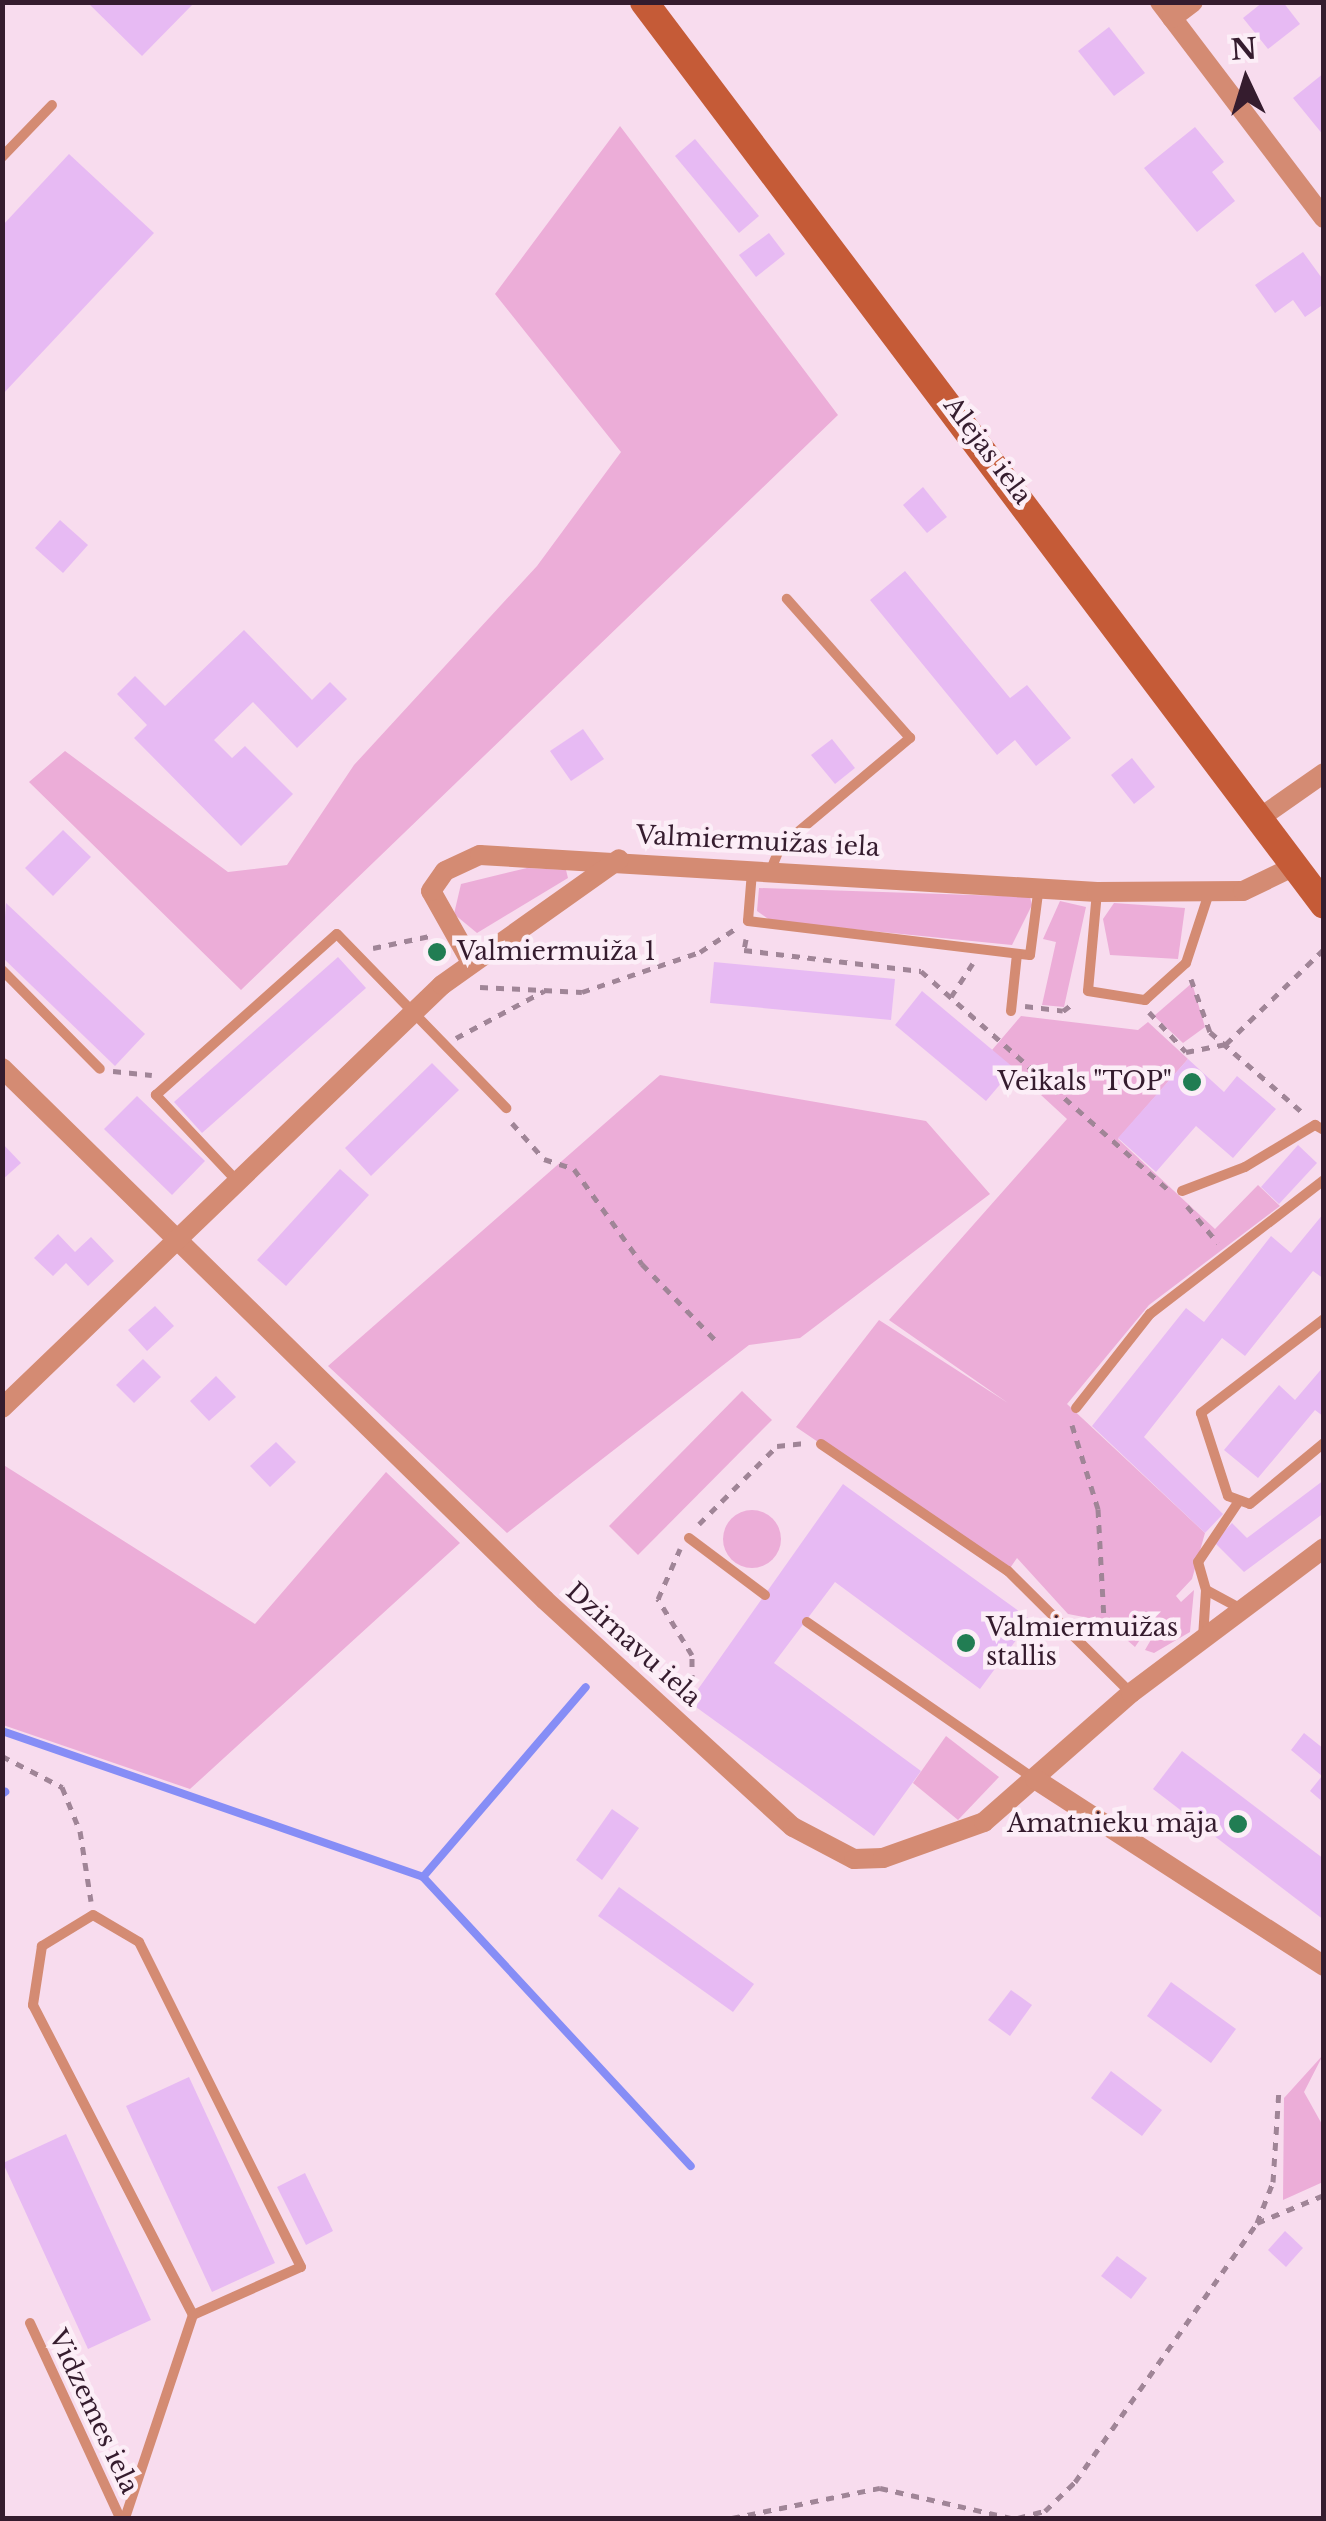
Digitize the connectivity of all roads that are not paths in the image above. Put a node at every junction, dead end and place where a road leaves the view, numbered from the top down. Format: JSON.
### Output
{"nodes":[{"id":1,"x":644,"y":2,"type":"edge"},
{"id":2,"x":1192,"y":2,"type":"edge"},
{"id":3,"x":1166,"y":10,"type":"edge"},
{"id":4,"x":52,"y":105,"type":"dead end"},
{"id":5,"x":2,"y":157,"type":"edge"},
{"id":6,"x":1324,"y":218,"type":"edge"},
{"id":7,"x":788,"y":598,"type":"dead end"},
{"id":8,"x":1324,"y":773,"type":"edge"},
{"id":9,"x":1261,"y":816,"type":"junction"},
{"id":10,"x":618,"y":859,"type":"junction"},
{"id":11,"x":762,"y":866,"type":"junction"},
{"id":12,"x":1294,"y":866,"type":"junction"},
{"id":13,"x":1040,"y":885,"type":"junction"},
{"id":14,"x":1097,"y":892,"type":"junction"},
{"id":15,"x":1209,"y":893,"type":"junction"},
{"id":16,"x":1324,"y":904,"type":"edge"},
{"id":17,"x":1017,"y":954,"type":"junction"},
{"id":18,"x":471,"y":962,"type":"junction"},
{"id":19,"x":2,"y":970,"type":"edge"},
{"id":20,"x":1012,"y":1008,"type":"road end"},
{"id":21,"x":409,"y":1016,"type":"junction"},
{"id":22,"x":2,"y":1068,"type":"edge"},
{"id":23,"x":100,"y":1069,"type":"road end"},
{"id":24,"x":506,"y":1108,"type":"road end"},
{"id":25,"x":1319,"y":1127,"type":"edge"},
{"id":26,"x":236,"y":1180,"type":"junction"},
{"id":27,"x":1324,"y":1180,"type":"edge"},
{"id":28,"x":1182,"y":1190,"type":"dead end"},
{"id":29,"x":176,"y":1235,"type":"junction"},
{"id":30,"x":1324,"y":1319,"type":"edge"},
{"id":31,"x":2,"y":1408,"type":"edge"},
{"id":32,"x":1076,"y":1408,"type":"road end"},
{"id":33,"x":1324,"y":1443,"type":"edge"},
{"id":34,"x":821,"y":1444,"type":"dead end"},
{"id":35,"x":1239,"y":1500,"type":"junction"},
{"id":36,"x":689,"y":1538,"type":"dead end"},
{"id":37,"x":1324,"y":1548,"type":"edge"},
{"id":38,"x":1206,"y":1590,"type":"junction"},
{"id":39,"x":765,"y":1594,"type":"dead end"},
{"id":40,"x":1244,"y":1610,"type":"junction"},
{"id":41,"x":807,"y":1622,"type":"dead end"},
{"id":42,"x":1203,"y":1640,"type":"junction"},
{"id":43,"x":1131,"y":1693,"type":"junction"},
{"id":44,"x":1035,"y":1779,"type":"junction"},
{"id":45,"x":1324,"y":1966,"type":"edge"},
{"id":46,"x":193,"y":2316,"type":"junction"},
{"id":47,"x":30,"y":2323,"type":"dead end"},
{"id":48,"x":122,"y":2518,"type":"edge"}],
"edges":[{"from":1,"to":9,"type":"main road","name":"Alejas iela"},
{"from":2,"to":3,"type":"street"},
{"from":3,"to":6,"type":"street"},
{"from":4,"to":5,"type":"lane"},
{"from":7,"to":11,"type":"lane"},
{"from":8,"to":9,"type":"street"},
{"from":9,"to":12,"type":"main road","name":"Alejas iela"},
{"from":10,"to":11,"type":"street","name":"Valmiermuižas iela"},
{"from":10,"to":18,"type":"street","name":"Valmiermuižas iela"},
{"from":10,"to":18,"type":"street"},
{"from":11,"to":13,"type":"street","name":"Valmiermuižas iela"},
{"from":11,"to":17,"type":"lane"},
{"from":12,"to":15,"type":"street","name":"Valmiermuižas iela"},
{"from":12,"to":16,"type":"main road","name":"Alejas iela"},
{"from":13,"to":14,"type":"street","name":"Valmiermuižas iela"},
{"from":13,"to":17,"type":"lane"},
{"from":14,"to":15,"type":"street","name":"Valmiermuižas iela"},
{"from":14,"to":15,"type":"lane"},
{"from":17,"to":20,"type":"lane"},
{"from":18,"to":21,"type":"street","name":"Valmiermuižas iela"},
{"from":19,"to":23,"type":"lane"},
{"from":21,"to":24,"type":"lane"},
{"from":21,"to":26,"type":"street","name":"Valmiermuižas iela"},
{"from":21,"to":26,"type":"lane"},
{"from":22,"to":29,"type":"street","name":"Dzirnavu iela"},
{"from":25,"to":28,"type":"lane"},
{"from":26,"to":29,"type":"street","name":"Valmiermuižas iela"},
{"from":27,"to":32,"type":"lane"},
{"from":29,"to":31,"type":"street","name":"Valmiermuižas iela"},
{"from":29,"to":44,"type":"street","name":"Dzirnavu iela"},
{"from":30,"to":35,"type":"lane"},
{"from":33,"to":35,"type":"lane"},
{"from":34,"to":43,"type":"lane"},
{"from":35,"to":38,"type":"lane"},
{"from":36,"to":39,"type":"lane"},
{"from":37,"to":40,"type":"street","name":"Dzirnavu iela"},
{"from":38,"to":40,"type":"lane"},
{"from":38,"to":42,"type":"lane"},
{"from":40,"to":42,"type":"street","name":"Dzirnavu iela"},
{"from":41,"to":44,"type":"lane"},
{"from":42,"to":43,"type":"street","name":"Dzirnavu iela"},
{"from":43,"to":44,"type":"street","name":"Dzirnavu iela"},
{"from":44,"to":45,"type":"street"},
{"from":46,"to":46,"type":"lane"},
{"from":46,"to":48,"type":"lane"},
{"from":47,"to":48,"type":"lane","name":"Vidzemes iela"}]}
